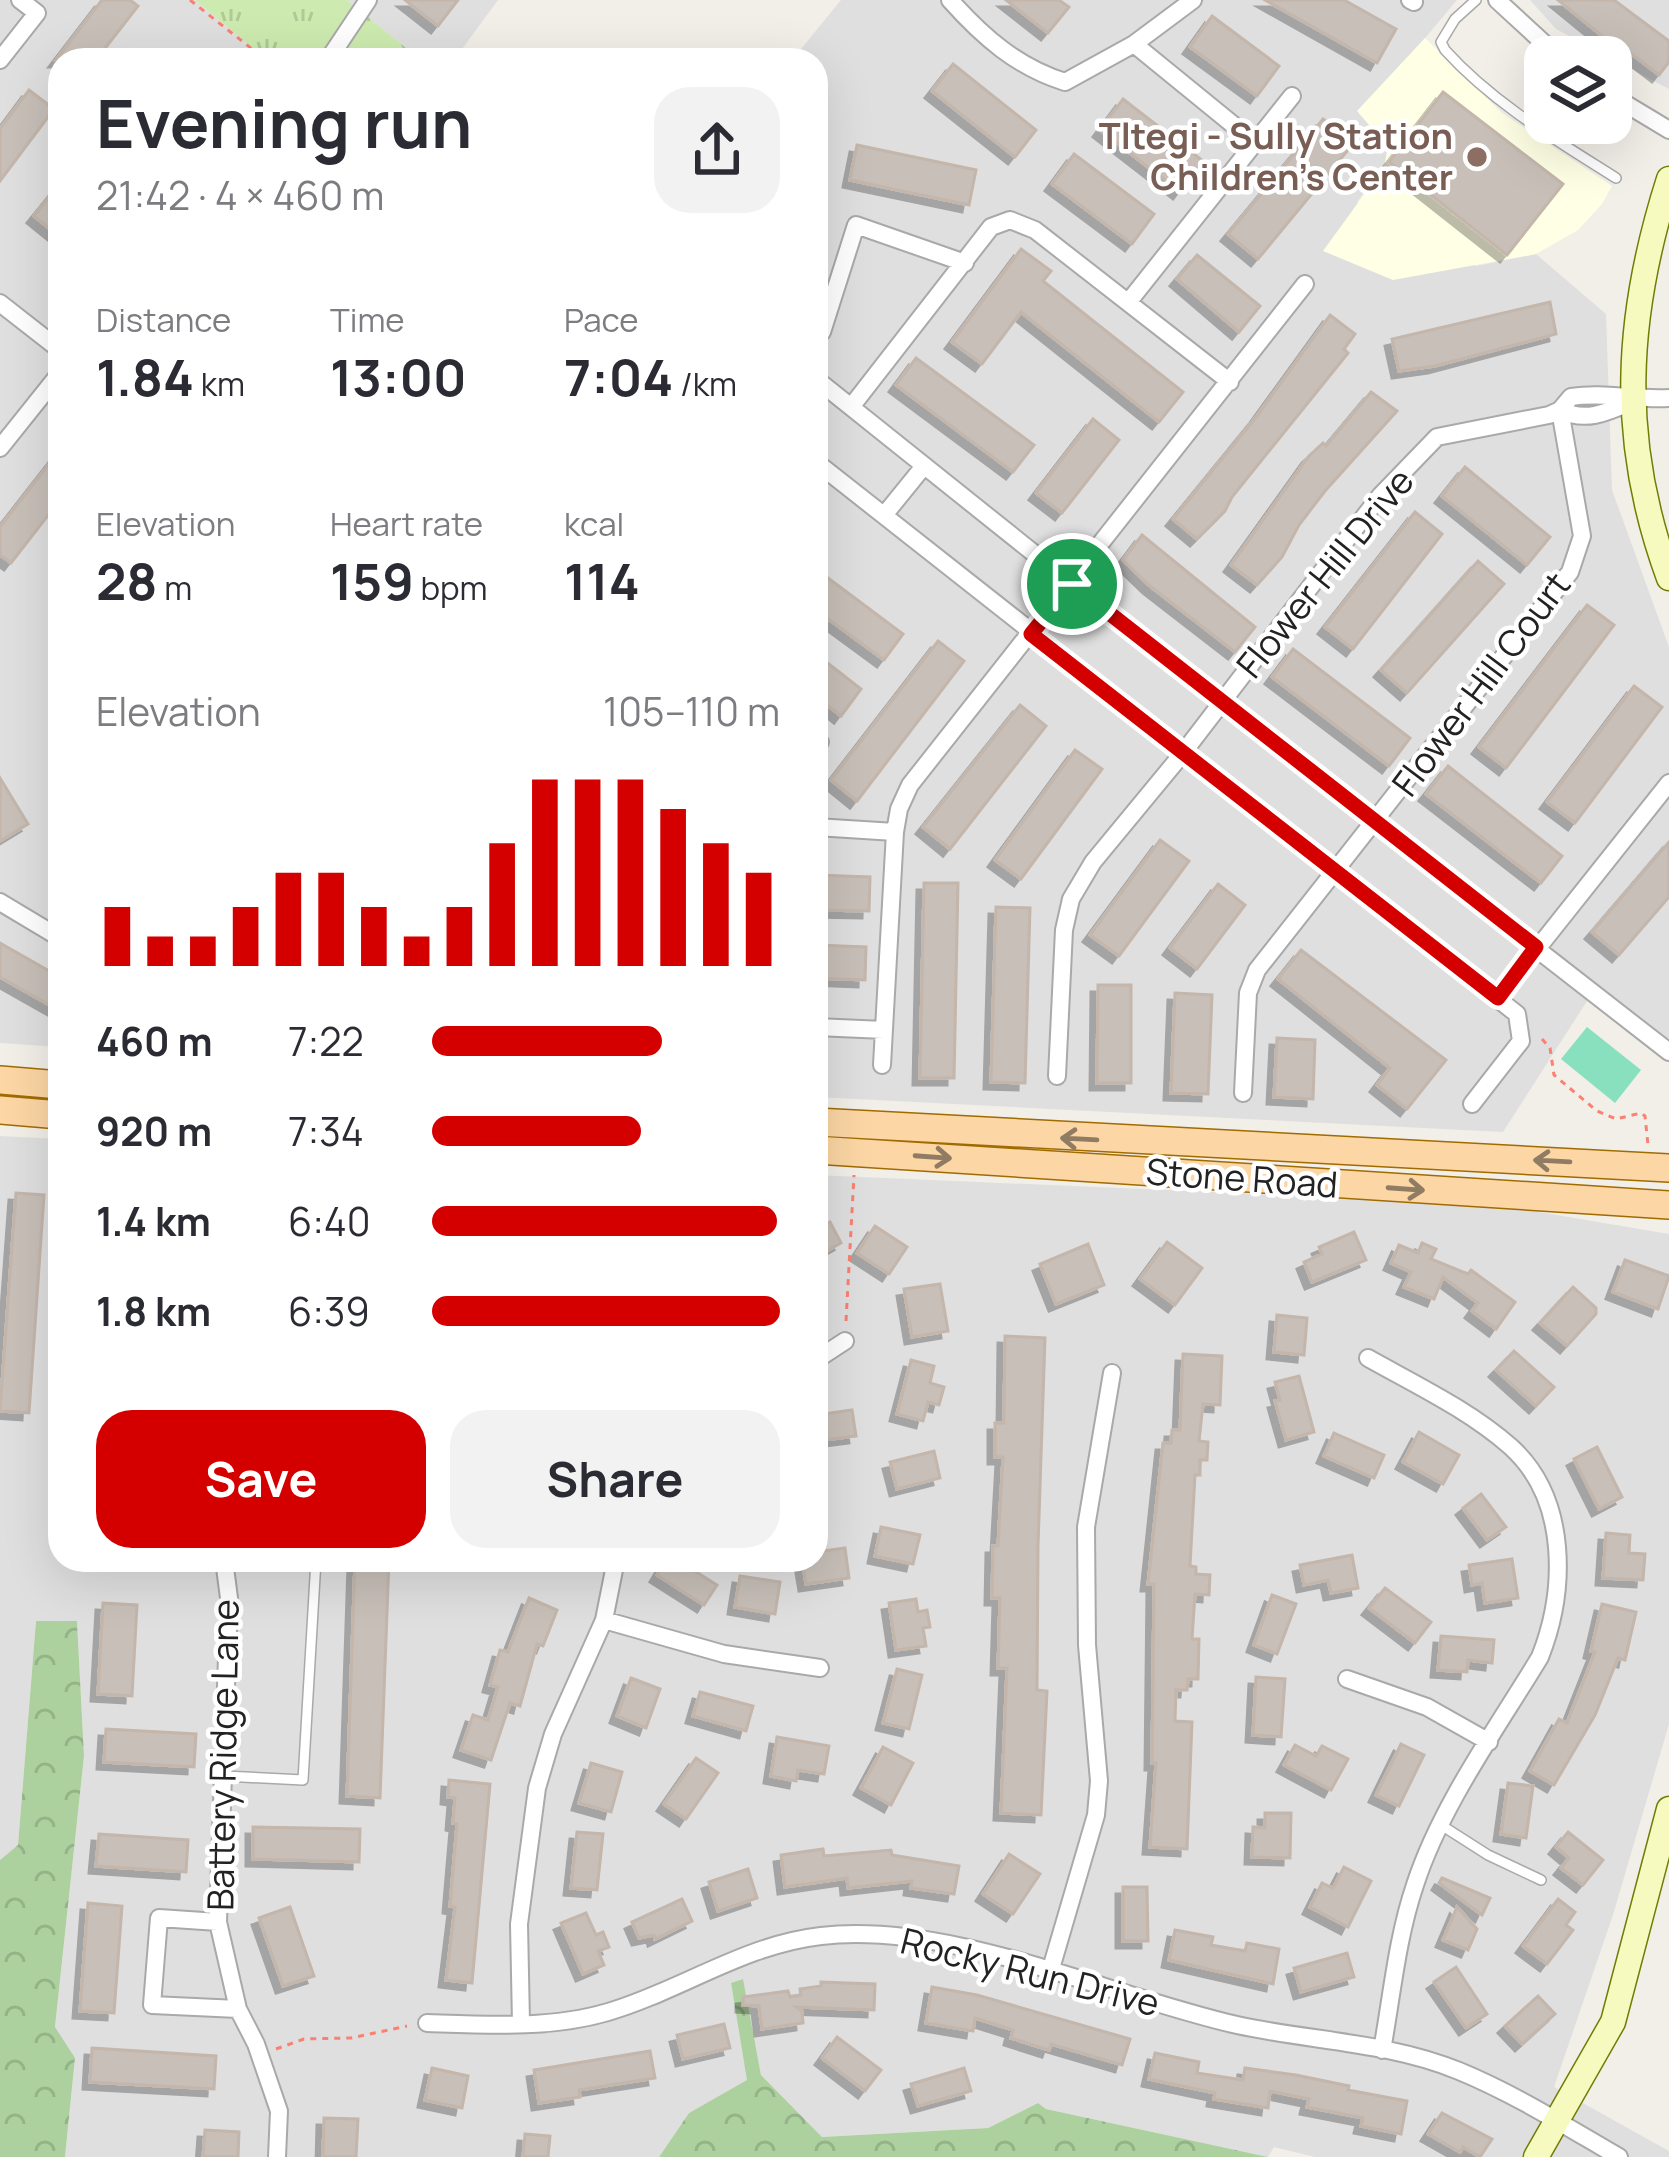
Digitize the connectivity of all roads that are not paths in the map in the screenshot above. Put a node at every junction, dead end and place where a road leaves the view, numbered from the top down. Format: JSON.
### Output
{"nodes":[{"id":1,"x":20,"y":0,"type":"edge"},
{"id":2,"x":368,"y":0,"type":"edge"},
{"id":3,"x":950,"y":0,"type":"edge"},
{"id":4,"x":1193,"y":0,"type":"edge"},
{"id":5,"x":1476,"y":0,"type":"edge"},
{"id":6,"x":1497,"y":0,"type":"edge"},
{"id":7,"x":1536,"y":36,"type":"edge"},
{"id":8,"x":1134,"y":44,"type":"junction"},
{"id":9,"x":336,"y":48,"type":"edge"},
{"id":10,"x":0,"y":61,"type":"edge"},
{"id":11,"x":1292,"y":96,"type":"dead end"},
{"id":12,"x":1632,"y":108,"type":"edge"},
{"id":13,"x":1524,"y":119,"type":"edge"},
{"id":14,"x":1669,"y":130,"type":"edge"},
{"id":15,"x":1252,"y":141,"type":"junction"},
{"id":16,"x":1562,"y":144,"type":"edge"},
{"id":17,"x":1616,"y":178,"type":"dead end"},
{"id":18,"x":1669,"y":179,"type":"edge"},
{"id":19,"x":965,"y":263,"type":"junction"},
{"id":20,"x":1305,"y":284,"type":"dead end"},
{"id":21,"x":1130,"y":301,"type":"junction"},
{"id":22,"x":0,"y":303,"type":"edge"},
{"id":23,"x":828,"y":313,"type":"edge"},
{"id":24,"x":48,"y":341,"type":"edge"},
{"id":25,"x":1230,"y":382,"type":"junction"},
{"id":26,"x":48,"y":388,"type":"edge"},
{"id":27,"x":828,"y":389,"type":"edge"},
{"id":28,"x":1669,"y":398,"type":"edge"},
{"id":29,"x":1634,"y":400,"type":"junction"},
{"id":30,"x":851,"y":407,"type":"junction"},
{"id":31,"x":1560,"y":410,"type":"junction"},
{"id":32,"x":0,"y":448,"type":"edge"},
{"id":33,"x":924,"y":466,"type":"junction"},
{"id":34,"x":828,"y":471,"type":"edge"},
{"id":35,"x":885,"y":514,"type":"junction"},
{"id":36,"x":1669,"y":578,"type":"edge"},
{"id":37,"x":1072,"y":584,"type":"junction"},
{"id":38,"x":1031,"y":634,"type":"junction"},
{"id":39,"x":1221,"y":704,"type":"junction"},
{"id":40,"x":1183,"y":753,"type":"junction"},
{"id":41,"x":1669,"y":782,"type":"edge"},
{"id":42,"x":1376,"y":822,"type":"junction"},
{"id":43,"x":828,"y":828,"type":"edge"},
{"id":44,"x":895,"y":832,"type":"junction"},
{"id":45,"x":1336,"y":872,"type":"junction"},
{"id":46,"x":0,"y":902,"type":"edge"},
{"id":47,"x":48,"y":931,"type":"edge"},
{"id":48,"x":1536,"y":947,"type":"junction"},
{"id":49,"x":1498,"y":998,"type":"junction"},
{"id":50,"x":828,"y":1028,"type":"edge"},
{"id":51,"x":884,"y":1030,"type":"junction"},
{"id":52,"x":1669,"y":1052,"type":"edge"},
{"id":53,"x":882,"y":1065,"type":"dead end"},
{"id":54,"x":1057,"y":1076,"type":"dead end"},
{"id":55,"x":0,"y":1080,"type":"edge"},
{"id":56,"x":48,"y":1083,"type":"edge"},
{"id":57,"x":1243,"y":1093,"type":"dead end"},
{"id":58,"x":1472,"y":1104,"type":"dead end"},
{"id":59,"x":0,"y":1109,"type":"edge"},
{"id":60,"x":48,"y":1114,"type":"edge"},
{"id":61,"x":828,"y":1122,"type":"edge"},
{"id":62,"x":828,"y":1151,"type":"edge"},
{"id":63,"x":1657,"y":1167,"type":"edge"},
{"id":64,"x":1669,"y":1204,"type":"edge"},
{"id":65,"x":845,"y":1341,"type":"road end"},
{"id":66,"x":828,"y":1352,"type":"edge"},
{"id":67,"x":1368,"y":1358,"type":"dead end"},
{"id":68,"x":1112,"y":1373,"type":"dead end"},
{"id":69,"x":226,"y":1572,"type":"edge"},
{"id":70,"x":315,"y":1572,"type":"edge"},
{"id":71,"x":614,"y":1572,"type":"edge"},
{"id":72,"x":604,"y":1620,"type":"junction"},
{"id":73,"x":820,"y":1668,"type":"dead end"},
{"id":74,"x":1347,"y":1679,"type":"dead end"},
{"id":75,"x":1489,"y":1742,"type":"junction"},
{"id":76,"x":224,"y":1776,"type":"junction"},
{"id":77,"x":1441,"y":1825,"type":"junction"},
{"id":78,"x":1667,"y":1826,"type":"edge"},
{"id":79,"x":1541,"y":1880,"type":"dead end"},
{"id":80,"x":218,"y":1922,"type":"junction"},
{"id":81,"x":1049,"y":1972,"type":"junction"},
{"id":82,"x":238,"y":2008,"type":"junction"},
{"id":83,"x":427,"y":2023,"type":"road end"},
{"id":84,"x":521,"y":2023,"type":"junction"},
{"id":85,"x":1382,"y":2050,"type":"junction"},
{"id":86,"x":1558,"y":2121,"type":"junction"},
{"id":87,"x":277,"y":2157,"type":"edge"},
{"id":88,"x":1536,"y":2157,"type":"edge"},
{"id":89,"x":1619,"y":2157,"type":"edge"}],
"edges":[{"from":1,"to":10,"type":"street"},
{"from":2,"to":9,"type":"street"},
{"from":3,"to":8,"type":"street"},
{"from":4,"to":8,"type":"street"},
{"from":5,"to":13,"type":"lane"},
{"from":6,"to":7,"type":"street"},
{"from":8,"to":15,"type":"street"},
{"from":11,"to":15,"type":"street"},
{"from":12,"to":14,"type":"street"},
{"from":15,"to":21,"type":"street"},
{"from":16,"to":17,"type":"lane"},
{"from":18,"to":29,"type":"street"},
{"from":19,"to":21,"type":"street"},
{"from":19,"to":23,"type":"street"},
{"from":19,"to":30,"type":"street"},
{"from":20,"to":25,"type":"street"},
{"from":21,"to":25,"type":"street"},
{"from":22,"to":24,"type":"street"},
{"from":25,"to":37,"type":"street"},
{"from":26,"to":32,"type":"street"},
{"from":27,"to":30,"type":"street"},
{"from":28,"to":29,"type":"street","name":"Flower Hill Drive"},
{"from":29,"to":31,"type":"street","name":"Flower Hill Drive"},
{"from":29,"to":36,"type":"street"},
{"from":30,"to":33,"type":"street"},
{"from":31,"to":39,"type":"street","name":"Flower Hill Drive"},
{"from":31,"to":42,"type":"street","name":"Flower Hill Court"},
{"from":33,"to":35,"type":"street"},
{"from":33,"to":37,"type":"street"},
{"from":34,"to":35,"type":"street"},
{"from":35,"to":38,"type":"street"},
{"from":37,"to":38,"type":"street"},
{"from":37,"to":39,"type":"street"},
{"from":38,"to":40,"type":"street"},
{"from":38,"to":44,"type":"street"},
{"from":39,"to":40,"type":"street","name":"Flower Hill Drive"},
{"from":39,"to":42,"type":"street"},
{"from":40,"to":45,"type":"street"},
{"from":40,"to":54,"type":"street","name":"Flower Hill Drive"},
{"from":41,"to":48,"type":"street"},
{"from":42,"to":45,"type":"street","name":"Flower Hill Court"},
{"from":42,"to":48,"type":"street"},
{"from":43,"to":44,"type":"street"},
{"from":44,"to":51,"type":"street"},
{"from":45,"to":49,"type":"street"},
{"from":45,"to":57,"type":"street","name":"Flower Hill Court"},
{"from":46,"to":47,"type":"street"},
{"from":48,"to":49,"type":"street"},
{"from":48,"to":52,"type":"street"},
{"from":49,"to":58,"type":"street"},
{"from":50,"to":51,"type":"street"},
{"from":51,"to":53,"type":"street"},
{"from":55,"to":56,"type":"main road"},
{"from":59,"to":60,"type":"main road"},
{"from":63,"to":61,"type":"main road","name":"Stone Road","one_way":true},
{"from":62,"to":64,"type":"main road","name":"Stone Road","one_way":true},
{"from":65,"to":66,"type":"street"},
{"from":67,"to":75,"type":"street"},
{"from":68,"to":81,"type":"street"},
{"from":69,"to":76,"type":"street","name":"Battery Ridge Lane"},
{"from":70,"to":76,"type":"lane"},
{"from":71,"to":72,"type":"street"},
{"from":72,"to":73,"type":"street"},
{"from":72,"to":84,"type":"street"},
{"from":74,"to":75,"type":"street"},
{"from":75,"to":77,"type":"street"},
{"from":76,"to":80,"type":"street","name":"Battery Ridge Lane"},
{"from":77,"to":79,"type":"lane"},
{"from":77,"to":85,"type":"street"},
{"from":78,"to":86,"type":"street"},
{"from":80,"to":82,"type":"street","name":"Battery Ridge Lane"},
{"from":80,"to":82,"type":"street"},
{"from":81,"to":84,"type":"street","name":"Rocky Run Drive"},
{"from":81,"to":85,"type":"street","name":"Rocky Run Drive"},
{"from":82,"to":87,"type":"street","name":"Battery Ridge Lane"},
{"from":83,"to":84,"type":"street","name":"Rocky Run Drive"},
{"from":85,"to":86,"type":"street","name":"Rocky Run Drive"},
{"from":86,"to":88,"type":"street"},
{"from":86,"to":89,"type":"street","name":"Rocky Run Drive"}]}
